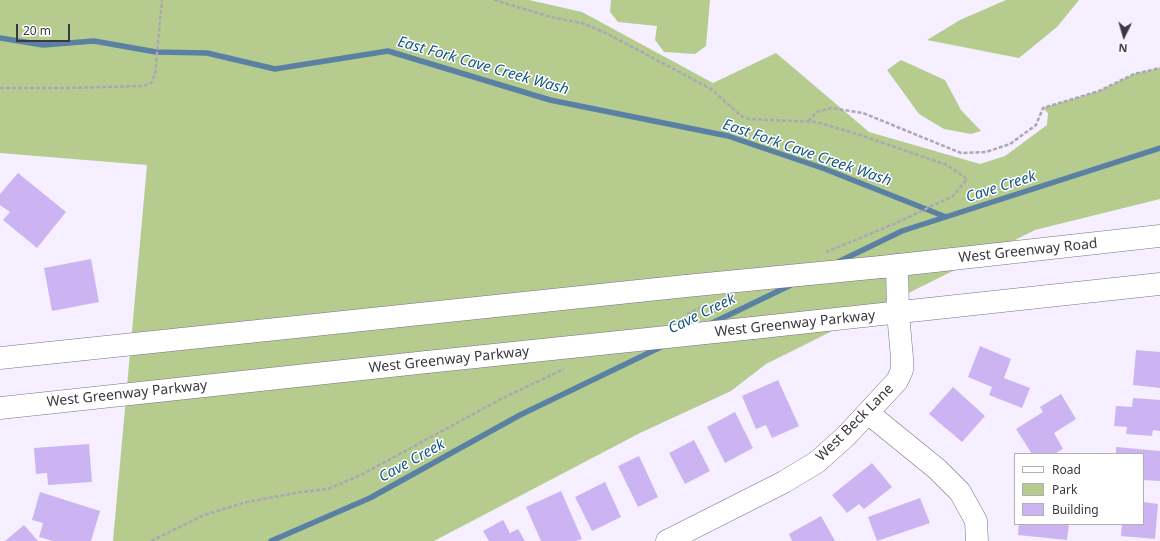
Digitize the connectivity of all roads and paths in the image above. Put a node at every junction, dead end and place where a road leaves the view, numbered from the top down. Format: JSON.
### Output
{"nodes":[{"id":1,"x":162,"y":0,"type":"edge"},
{"id":2,"x":494,"y":0,"type":"edge"},
{"id":3,"x":1160,"y":68,"type":"edge"},
{"id":4,"x":0,"y":88,"type":"edge"},
{"id":5,"x":808,"y":121,"type":"junction"},
{"id":6,"x":1160,"y":236,"type":"edge"},
{"id":7,"x":822,"y":253,"type":"dead end"},
{"id":8,"x":896,"y":265,"type":"junction"},
{"id":9,"x":1160,"y":284,"type":"edge"},
{"id":10,"x":707,"y":305,"type":"dead end"},
{"id":11,"x":898,"y":313,"type":"junction"},
{"id":12,"x":686,"y":314,"type":"dead end"},
{"id":13,"x":0,"y":358,"type":"edge"},
{"id":14,"x":570,"y":366,"type":"dead end"},
{"id":15,"x":0,"y":408,"type":"edge"},
{"id":16,"x":868,"y":413,"type":"junction"},
{"id":17,"x":151,"y":541,"type":"edge"},
{"id":18,"x":667,"y":541,"type":"edge"},
{"id":19,"x":977,"y":541,"type":"edge"}],
"edges":[{"from":1,"to":4,"type":"path"},
{"from":2,"to":5,"type":"path"},
{"from":3,"to":5,"type":"path"},
{"from":5,"to":7,"type":"path"},
{"from":6,"to":8,"type":"main road","name":"West Greenway Road"},
{"from":8,"to":11,"type":"main road","name":"West Beck Lane"},
{"from":8,"to":13,"type":"main road","bridge":true},
{"from":9,"to":11,"type":"main road"},
{"from":10,"to":12,"type":"path"},
{"from":11,"to":15,"type":"main road","name":"West Greenway Parkway","bridge":true},
{"from":11,"to":16,"type":"main road","name":"West Beck Lane"},
{"from":14,"to":17,"type":"path"},
{"from":16,"to":18,"type":"main road","name":"West Beck Lane"},
{"from":16,"to":19,"type":"main road"}]}
